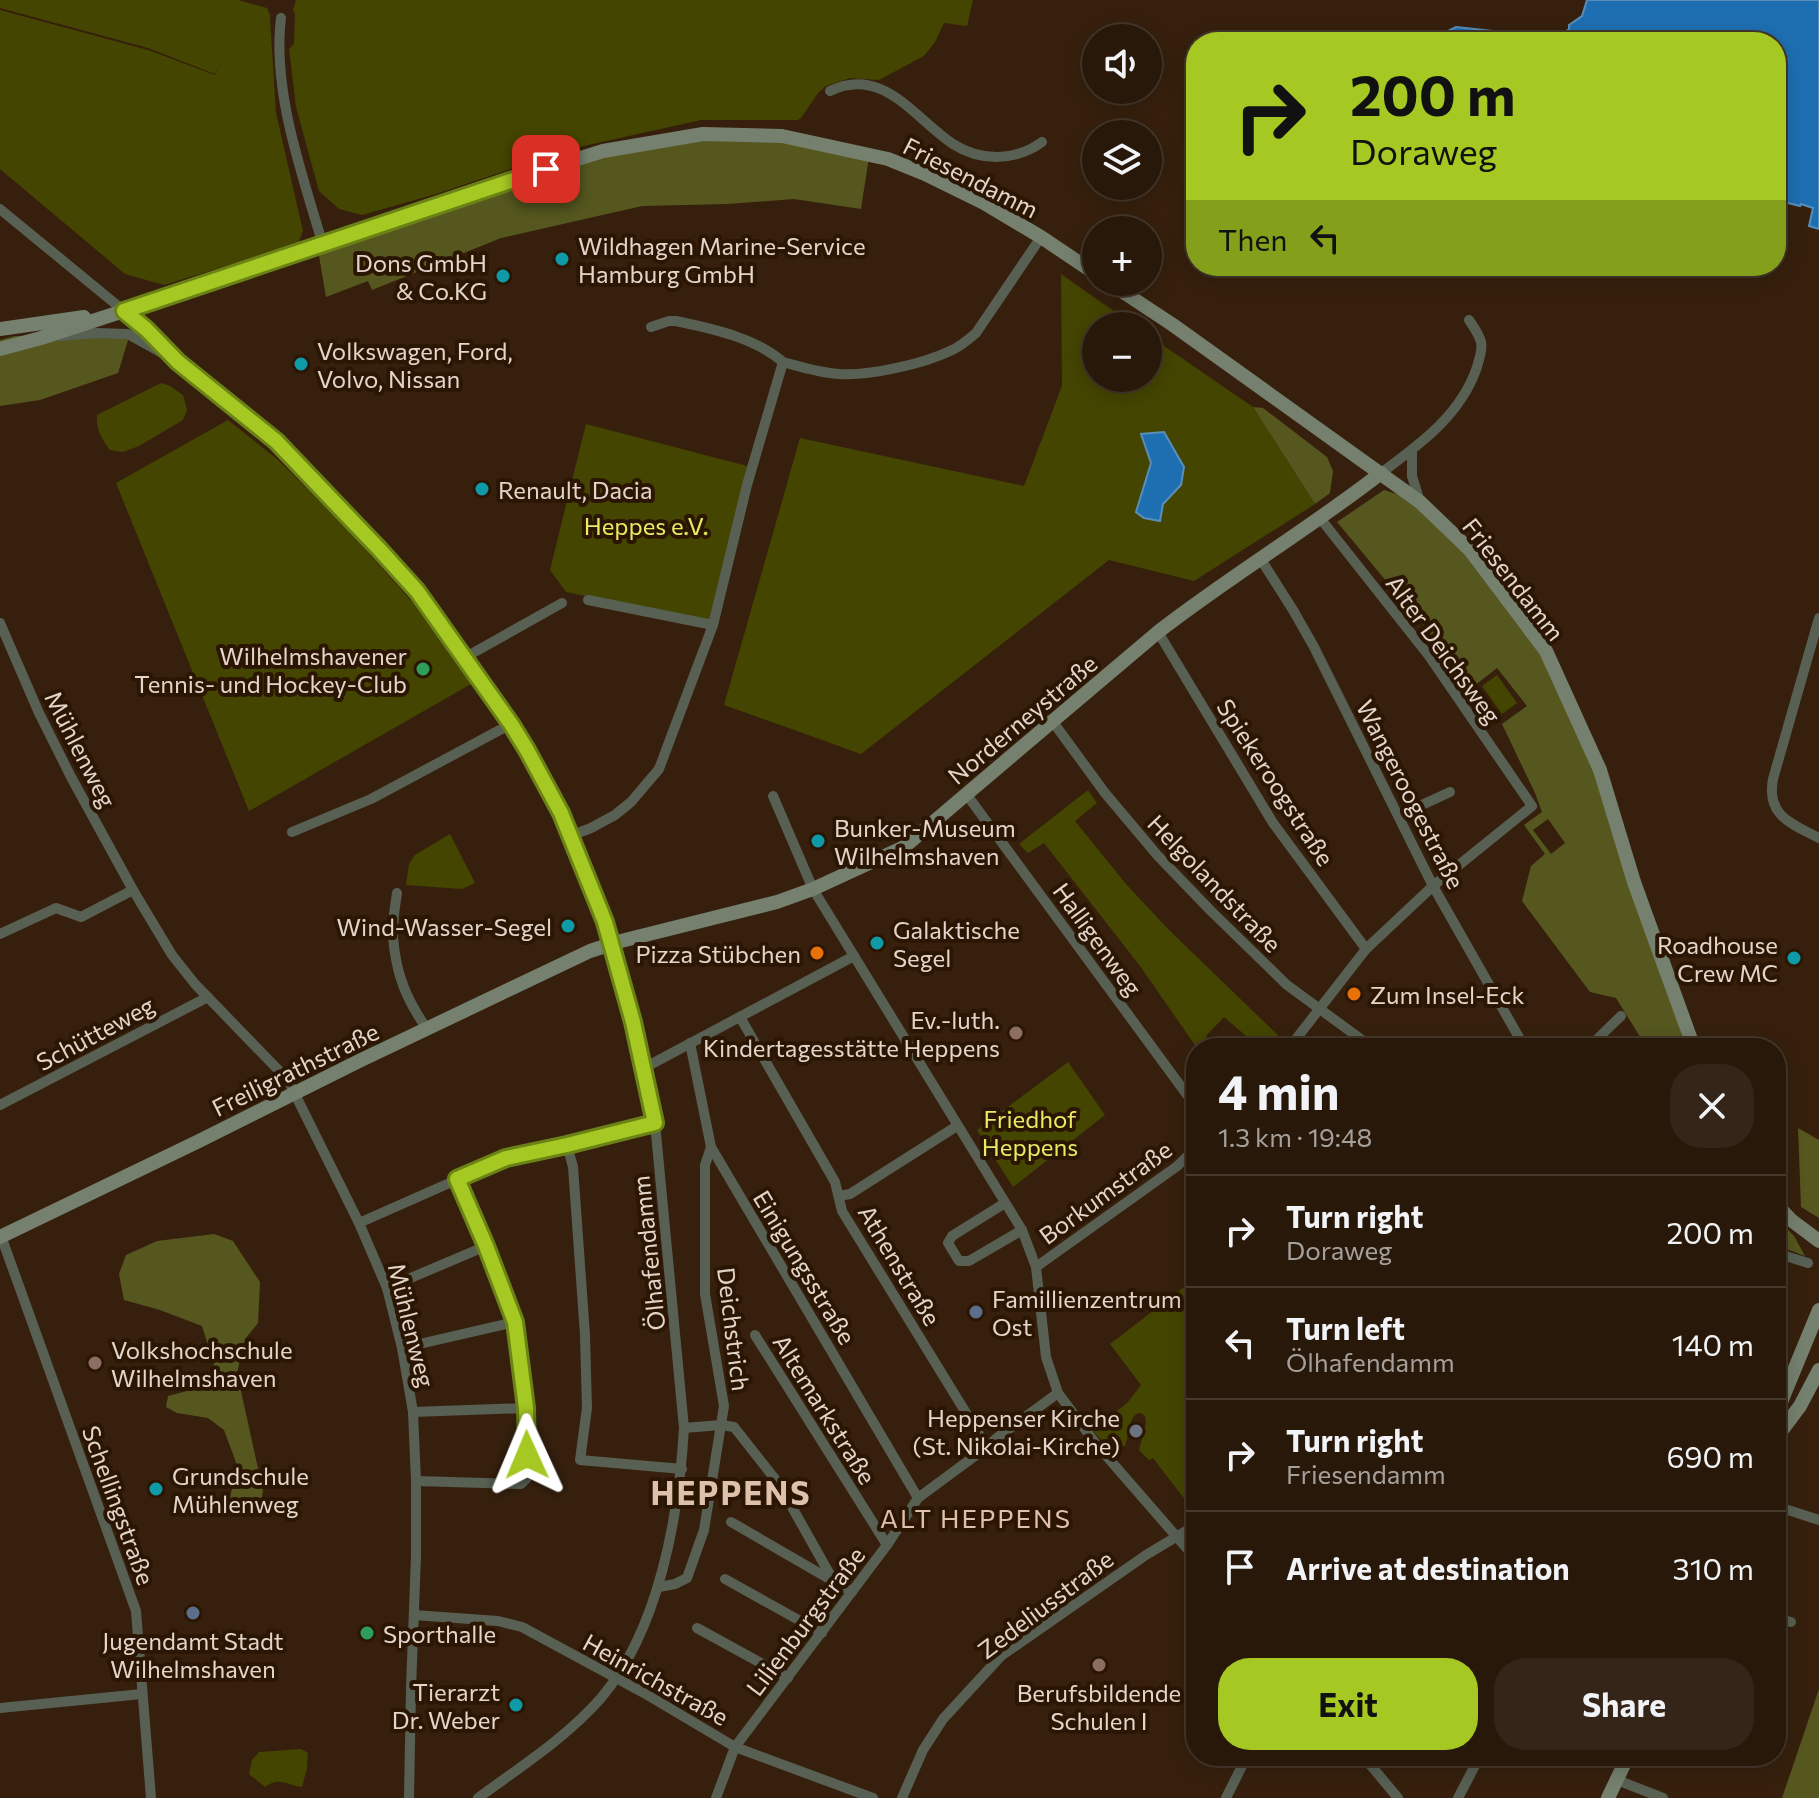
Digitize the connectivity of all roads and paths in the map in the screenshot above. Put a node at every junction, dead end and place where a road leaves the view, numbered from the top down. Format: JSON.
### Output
{"nodes":[{"id":1,"x":281,"y":18,"type":"dead end"},
{"id":2,"x":830,"y":91,"type":"dead end"},
{"id":3,"x":1042,"y":142,"type":"dead end"},
{"id":4,"x":0,"y":209,"type":"edge"},
{"id":5,"x":1041,"y":237,"type":"junction"},
{"id":6,"x":323,"y":245,"type":"junction"},
{"id":7,"x":1082,"y":265,"type":"edge"},
{"id":8,"x":1129,"y":296,"type":"edge"},
{"id":9,"x":124,"y":311,"type":"junction"},
{"id":10,"x":1469,"y":320,"type":"dead end"},
{"id":11,"x":651,"y":327,"type":"dead end"},
{"id":12,"x":0,"y":329,"type":"edge"},
{"id":13,"x":41,"y":338,"type":"junction"},
{"id":14,"x":0,"y":349,"type":"edge"},
{"id":15,"x":178,"y":362,"type":"junction"},
{"id":16,"x":783,"y":362,"type":"junction"},
{"id":17,"x":1412,"y":450,"type":"junction"},
{"id":18,"x":1381,"y":473,"type":"junction"},
{"id":19,"x":1420,"y":502,"type":"junction"},
{"id":20,"x":1320,"y":518,"type":"junction"},
{"id":21,"x":1260,"y":558,"type":"junction"},
{"id":22,"x":588,"y":600,"type":"dead end"},
{"id":23,"x":562,"y":603,"type":"dead end"},
{"id":24,"x":1819,"y":618,"type":"edge"},
{"id":25,"x":0,"y":623,"type":"edge"},
{"id":26,"x":713,"y":625,"type":"junction"},
{"id":27,"x":1158,"y":632,"type":"junction"},
{"id":28,"x":464,"y":658,"type":"junction"},
{"id":29,"x":1053,"y":722,"type":"junction"},
{"id":30,"x":511,"y":724,"type":"junction"},
{"id":31,"x":1450,"y":792,"type":"dead end"},
{"id":32,"x":967,"y":795,"type":"junction"},
{"id":33,"x":773,"y":796,"type":"dead end"},
{"id":34,"x":1398,"y":816,"type":"junction"},
{"id":35,"x":292,"y":832,"type":"dead end"},
{"id":36,"x":570,"y":836,"type":"junction"},
{"id":37,"x":1819,"y":838,"type":"edge"},
{"id":38,"x":1433,"y":886,"type":"junction"},
{"id":39,"x":813,"y":889,"type":"junction"},
{"id":40,"x":133,"y":890,"type":"junction"},
{"id":41,"x":397,"y":893,"type":"dead end"},
{"id":42,"x":0,"y":934,"type":"edge"},
{"id":43,"x":611,"y":944,"type":"junction"},
{"id":44,"x":1366,"y":949,"type":"junction"},
{"id":45,"x":854,"y":956,"type":"junction"},
{"id":46,"x":208,"y":997,"type":"junction"},
{"id":47,"x":1320,"y":1009,"type":"junction"},
{"id":48,"x":1621,"y":1016,"type":"dead end"},
{"id":49,"x":740,"y":1017,"type":"junction"},
{"id":50,"x":427,"y":1029,"type":"junction"},
{"id":51,"x":1297,"y":1038,"type":"edge"},
{"id":52,"x":1359,"y":1038,"type":"edge"},
{"id":53,"x":1519,"y":1038,"type":"edge"},
{"id":54,"x":1598,"y":1038,"type":"edge"},
{"id":55,"x":1690,"y":1038,"type":"edge"},
{"id":56,"x":690,"y":1043,"type":"junction"},
{"id":57,"x":644,"y":1068,"type":"junction"},
{"id":58,"x":296,"y":1093,"type":"junction"},
{"id":59,"x":1186,"y":1093,"type":"edge"},
{"id":60,"x":0,"y":1105,"type":"edge"},
{"id":61,"x":655,"y":1123,"type":"junction"},
{"id":62,"x":957,"y":1126,"type":"junction"},
{"id":63,"x":567,"y":1145,"type":"junction"},
{"id":64,"x":711,"y":1147,"type":"junction"},
{"id":65,"x":1186,"y":1158,"type":"edge"},
{"id":66,"x":457,"y":1179,"type":"junction"},
{"id":67,"x":839,"y":1196,"type":"junction"},
{"id":68,"x":1005,"y":1203,"type":"junction"},
{"id":69,"x":1786,"y":1215,"type":"edge"},
{"id":70,"x":359,"y":1223,"type":"junction"},
{"id":71,"x":1022,"y":1230,"type":"junction"},
{"id":72,"x":1,"y":1237,"type":"edge"},
{"id":73,"x":1819,"y":1241,"type":"edge"},
{"id":74,"x":486,"y":1246,"type":"junction"},
{"id":75,"x":1786,"y":1256,"type":"edge"},
{"id":76,"x":1808,"y":1263,"type":"dead end"},
{"id":77,"x":1036,"y":1267,"type":"junction"},
{"id":78,"x":387,"y":1288,"type":"junction"},
{"id":79,"x":1819,"y":1310,"type":"edge"},
{"id":80,"x":515,"y":1322,"type":"junction"},
{"id":81,"x":755,"y":1335,"type":"dead end"},
{"id":82,"x":402,"y":1348,"type":"junction"},
{"id":83,"x":1819,"y":1370,"type":"edge"},
{"id":84,"x":1786,"y":1390,"type":"edge"},
{"id":85,"x":1058,"y":1393,"type":"junction"},
{"id":86,"x":526,"y":1408,"type":"junction"},
{"id":87,"x":413,"y":1412,"type":"junction"},
{"id":88,"x":721,"y":1425,"type":"junction"},
{"id":89,"x":1786,"y":1425,"type":"edge"},
{"id":90,"x":684,"y":1428,"type":"junction"},
{"id":91,"x":987,"y":1447,"type":"junction"},
{"id":92,"x":682,"y":1469,"type":"junction"},
{"id":93,"x":416,"y":1481,"type":"junction"},
{"id":94,"x":918,"y":1498,"type":"junction"},
{"id":95,"x":1786,"y":1509,"type":"edge"},
{"id":96,"x":1819,"y":1520,"type":"edge"},
{"id":97,"x":731,"y":1522,"type":"dead end"},
{"id":98,"x":1186,"y":1532,"type":"edge"},
{"id":99,"x":1177,"y":1538,"type":"junction"},
{"id":100,"x":887,"y":1545,"type":"junction"},
{"id":101,"x":1186,"y":1548,"type":"edge"},
{"id":102,"x":725,"y":1579,"type":"dead end"},
{"id":103,"x":833,"y":1580,"type":"junction"},
{"id":104,"x":659,"y":1587,"type":"junction"},
{"id":105,"x":852,"y":1592,"type":"junction"},
{"id":106,"x":414,"y":1615,"type":"junction"},
{"id":107,"x":1786,"y":1621,"type":"edge"},
{"id":108,"x":1791,"y":1622,"type":"dead end"},
{"id":109,"x":697,"y":1628,"type":"dead end"},
{"id":110,"x":822,"y":1633,"type":"junction"},
{"id":111,"x":615,"y":1678,"type":"junction"},
{"id":112,"x":788,"y":1678,"type":"junction"},
{"id":113,"x":142,"y":1694,"type":"junction"},
{"id":114,"x":0,"y":1702,"type":"edge"},
{"id":115,"x":0,"y":1708,"type":"edge"},
{"id":116,"x":735,"y":1747,"type":"junction"},
{"id":117,"x":1242,"y":1766,"type":"edge"},
{"id":118,"x":1371,"y":1766,"type":"edge"},
{"id":119,"x":1475,"y":1766,"type":"edge"},
{"id":120,"x":1623,"y":1766,"type":"edge"},
{"id":121,"x":1617,"y":1780,"type":"junction"},
{"id":122,"x":151,"y":1798,"type":"edge"},
{"id":123,"x":409,"y":1798,"type":"edge"},
{"id":124,"x":478,"y":1798,"type":"edge"},
{"id":125,"x":716,"y":1798,"type":"edge"},
{"id":126,"x":873,"y":1798,"type":"edge"},
{"id":127,"x":902,"y":1798,"type":"edge"},
{"id":128,"x":1226,"y":1798,"type":"edge"},
{"id":129,"x":1398,"y":1798,"type":"edge"},
{"id":130,"x":1458,"y":1798,"type":"edge"},
{"id":131,"x":1608,"y":1798,"type":"edge"},
{"id":132,"x":1663,"y":1798,"type":"edge"}],
"edges":[{"from":1,"to":6,"type":"street"},
{"from":2,"to":3,"type":"street"},
{"from":4,"to":9,"type":"street","name":"Ölhafendamm"},
{"from":5,"to":6,"type":"main road","name":"Friesendamm"},
{"from":5,"to":7,"type":"main road","name":"Friesendamm"},
{"from":5,"to":16,"type":"street"},
{"from":6,"to":9,"type":"main road","name":"Friesendamm"},
{"from":8,"to":18,"type":"main road","name":"Friesendamm"},
{"from":9,"to":12,"type":"main road","name":"Friesendamm"},
{"from":9,"to":13,"type":"main road","name":"Friesendamm"},
{"from":9,"to":15,"type":"street","name":"Ölhafendamm"},
{"from":10,"to":17,"type":"street"},
{"from":11,"to":16,"type":"street"},
{"from":13,"to":14,"type":"main road","name":"Friesendamm"},
{"from":13,"to":15,"type":"street","name":"Friesendamm"},
{"from":15,"to":28,"type":"street","name":"Ölhafendamm"},
{"from":16,"to":26,"type":"street"},
{"from":17,"to":18,"type":"street"},
{"from":17,"to":19,"type":"street"},
{"from":18,"to":19,"type":"main road","name":"Friesendamm"},
{"from":18,"to":20,"type":"main road","name":"Norderneystraße"},
{"from":19,"to":55,"type":"main road","name":"Friesendamm"},
{"from":20,"to":21,"type":"main road","name":"Norderneystraße"},
{"from":20,"to":38,"type":"street","name":"Alter Deichsweg"},
{"from":21,"to":27,"type":"main road","name":"Norderneystraße"},
{"from":21,"to":34,"type":"street","name":"Wangeroogestraße"},
{"from":22,"to":26,"type":"street"},
{"from":23,"to":28,"type":"street"},
{"from":24,"to":37,"type":"street"},
{"from":25,"to":40,"type":"street","name":"Mühlenweg"},
{"from":26,"to":36,"type":"street"},
{"from":27,"to":29,"type":"main road","name":"Norderneystraße"},
{"from":27,"to":44,"type":"street","name":"Spiekeroogstraße"},
{"from":28,"to":30,"type":"street","name":"Ölhafendamm"},
{"from":29,"to":32,"type":"main road","name":"Norderneystraße"},
{"from":29,"to":47,"type":"street","name":"Helgolandstraße"},
{"from":30,"to":35,"type":"street"},
{"from":30,"to":36,"type":"street","name":"Ölhafendamm"},
{"from":31,"to":34,"type":"street"},
{"from":32,"to":39,"type":"main road","name":"Norderneystraße"},
{"from":32,"to":59,"type":"street","name":"Halligenweg"},
{"from":33,"to":39,"type":"street"},
{"from":34,"to":38,"type":"street","name":"Wangeroogestraße"},
{"from":36,"to":43,"type":"street","name":"Ölhafendamm"},
{"from":38,"to":44,"type":"street"},
{"from":38,"to":53,"type":"street","name":"Wangeroogestraße"},
{"from":39,"to":43,"type":"main road","name":"Norderneystraße"},
{"from":39,"to":45,"type":"street"},
{"from":40,"to":42,"type":"street"},
{"from":40,"to":46,"type":"street","name":"Mühlenweg"},
{"from":41,"to":50,"type":"street"},
{"from":43,"to":50,"type":"main road","name":"Freiligrathstraße"},
{"from":43,"to":57,"type":"street","name":"Ölhafendamm"},
{"from":44,"to":47,"type":"street"},
{"from":45,"to":49,"type":"street"},
{"from":45,"to":62,"type":"street"},
{"from":46,"to":58,"type":"street","name":"Mühlenweg"},
{"from":46,"to":60,"type":"street","name":"Schütteweg"},
{"from":47,"to":51,"type":"street"},
{"from":47,"to":52,"type":"street","name":"Helgolandstraße"},
{"from":48,"to":54,"type":"street"},
{"from":49,"to":56,"type":"street"},
{"from":49,"to":67,"type":"street","name":"Athenstraße"},
{"from":50,"to":58,"type":"main road","name":"Freiligrathstraße"},
{"from":56,"to":57,"type":"street"},
{"from":56,"to":64,"type":"street","name":"Einigungsstraße"},
{"from":57,"to":61,"type":"street","name":"Ölhafendamm"},
{"from":58,"to":70,"type":"street","name":"Mühlenweg"},
{"from":58,"to":72,"type":"main road","name":"Freiligrathstraße"},
{"from":61,"to":63,"type":"street"},
{"from":61,"to":90,"type":"street","name":"Ölhafendamm"},
{"from":62,"to":67,"type":"street"},
{"from":62,"to":68,"type":"street"},
{"from":63,"to":66,"type":"street"},
{"from":63,"to":92,"type":"street"},
{"from":64,"to":88,"type":"street","name":"Deichstrich"},
{"from":64,"to":94,"type":"street","name":"Einigungsstraße"},
{"from":65,"to":77,"type":"street","name":"Borkumstraße"},
{"from":66,"to":70,"type":"street"},
{"from":66,"to":74,"type":"street"},
{"from":67,"to":91,"type":"street","name":"Athenstraße"},
{"from":68,"to":71,"type":"street"},
{"from":68,"to":71,"type":"street"},
{"from":69,"to":73,"type":"main road"},
{"from":70,"to":78,"type":"street","name":"Mühlenweg"},
{"from":71,"to":77,"type":"street"},
{"from":72,"to":113,"type":"street","name":"Schellingstraße"},
{"from":74,"to":78,"type":"street"},
{"from":74,"to":80,"type":"street"},
{"from":75,"to":76,"type":"street"},
{"from":77,"to":85,"type":"street"},
{"from":78,"to":82,"type":"street","name":"Mühlenweg"},
{"from":79,"to":84,"type":"main road"},
{"from":80,"to":82,"type":"street"},
{"from":80,"to":86,"type":"street"},
{"from":81,"to":100,"type":"street","name":"Altemarkstraße"},
{"from":82,"to":87,"type":"street","name":"Mühlenweg"},
{"from":83,"to":89,"type":"main road"},
{"from":85,"to":91,"type":"street","name":"Lilienburgstraße"},
{"from":85,"to":99,"type":"street"},
{"from":86,"to":87,"type":"street"},
{"from":86,"to":93,"type":"street"},
{"from":87,"to":93,"type":"street","name":"Mühlenweg"},
{"from":88,"to":90,"type":"street"},
{"from":88,"to":103,"type":"street"},
{"from":88,"to":104,"type":"street","name":"Deichstrich"},
{"from":90,"to":92,"type":"street","name":"Ölhafendamm"},
{"from":91,"to":94,"type":"street","name":"Lilienburgstraße"},
{"from":92,"to":104,"type":"street","name":"Ölhafendamm"},
{"from":93,"to":106,"type":"street","name":"Mühlenweg"},
{"from":94,"to":100,"type":"street","name":"Lilienburgstraße"},
{"from":95,"to":96,"type":"street"},
{"from":97,"to":103,"type":"street"},
{"from":98,"to":99,"type":"street","name":"Zedeliusstraße"},
{"from":99,"to":101,"type":"street"},
{"from":99,"to":127,"type":"street","name":"Zedeliusstraße"},
{"from":100,"to":105,"type":"street","name":"Lilienburgstraße"},
{"from":102,"to":110,"type":"street"},
{"from":103,"to":105,"type":"street"},
{"from":104,"to":111,"type":"street","name":"Ölhafendamm"},
{"from":105,"to":110,"type":"street","name":"Lilienburgstraße"},
{"from":106,"to":111,"type":"street","name":"Heinrichstraße"},
{"from":106,"to":123,"type":"street","name":"Mühlenweg"},
{"from":107,"to":108,"type":"street"},
{"from":109,"to":112,"type":"street"},
{"from":110,"to":112,"type":"street","name":"Lilienburgstraße"},
{"from":111,"to":116,"type":"street","name":"Heinrichstraße"},
{"from":111,"to":124,"type":"street","name":"Ölhafendamm"},
{"from":112,"to":116,"type":"street","name":"Lilienburgstraße"},
{"from":113,"to":115,"type":"street"},
{"from":113,"to":122,"type":"street","name":"Schellingstraße"},
{"from":114,"to":115,"type":"street"},
{"from":116,"to":125,"type":"street","name":"Lilienburgstraße"},
{"from":116,"to":126,"type":"street","name":"Heinrichstraße"},
{"from":117,"to":128,"type":"street"},
{"from":118,"to":129,"type":"street"},
{"from":119,"to":130,"type":"street"},
{"from":120,"to":121,"type":"main road"},
{"from":121,"to":131,"type":"main road"},
{"from":121,"to":132,"type":"street"}]}
